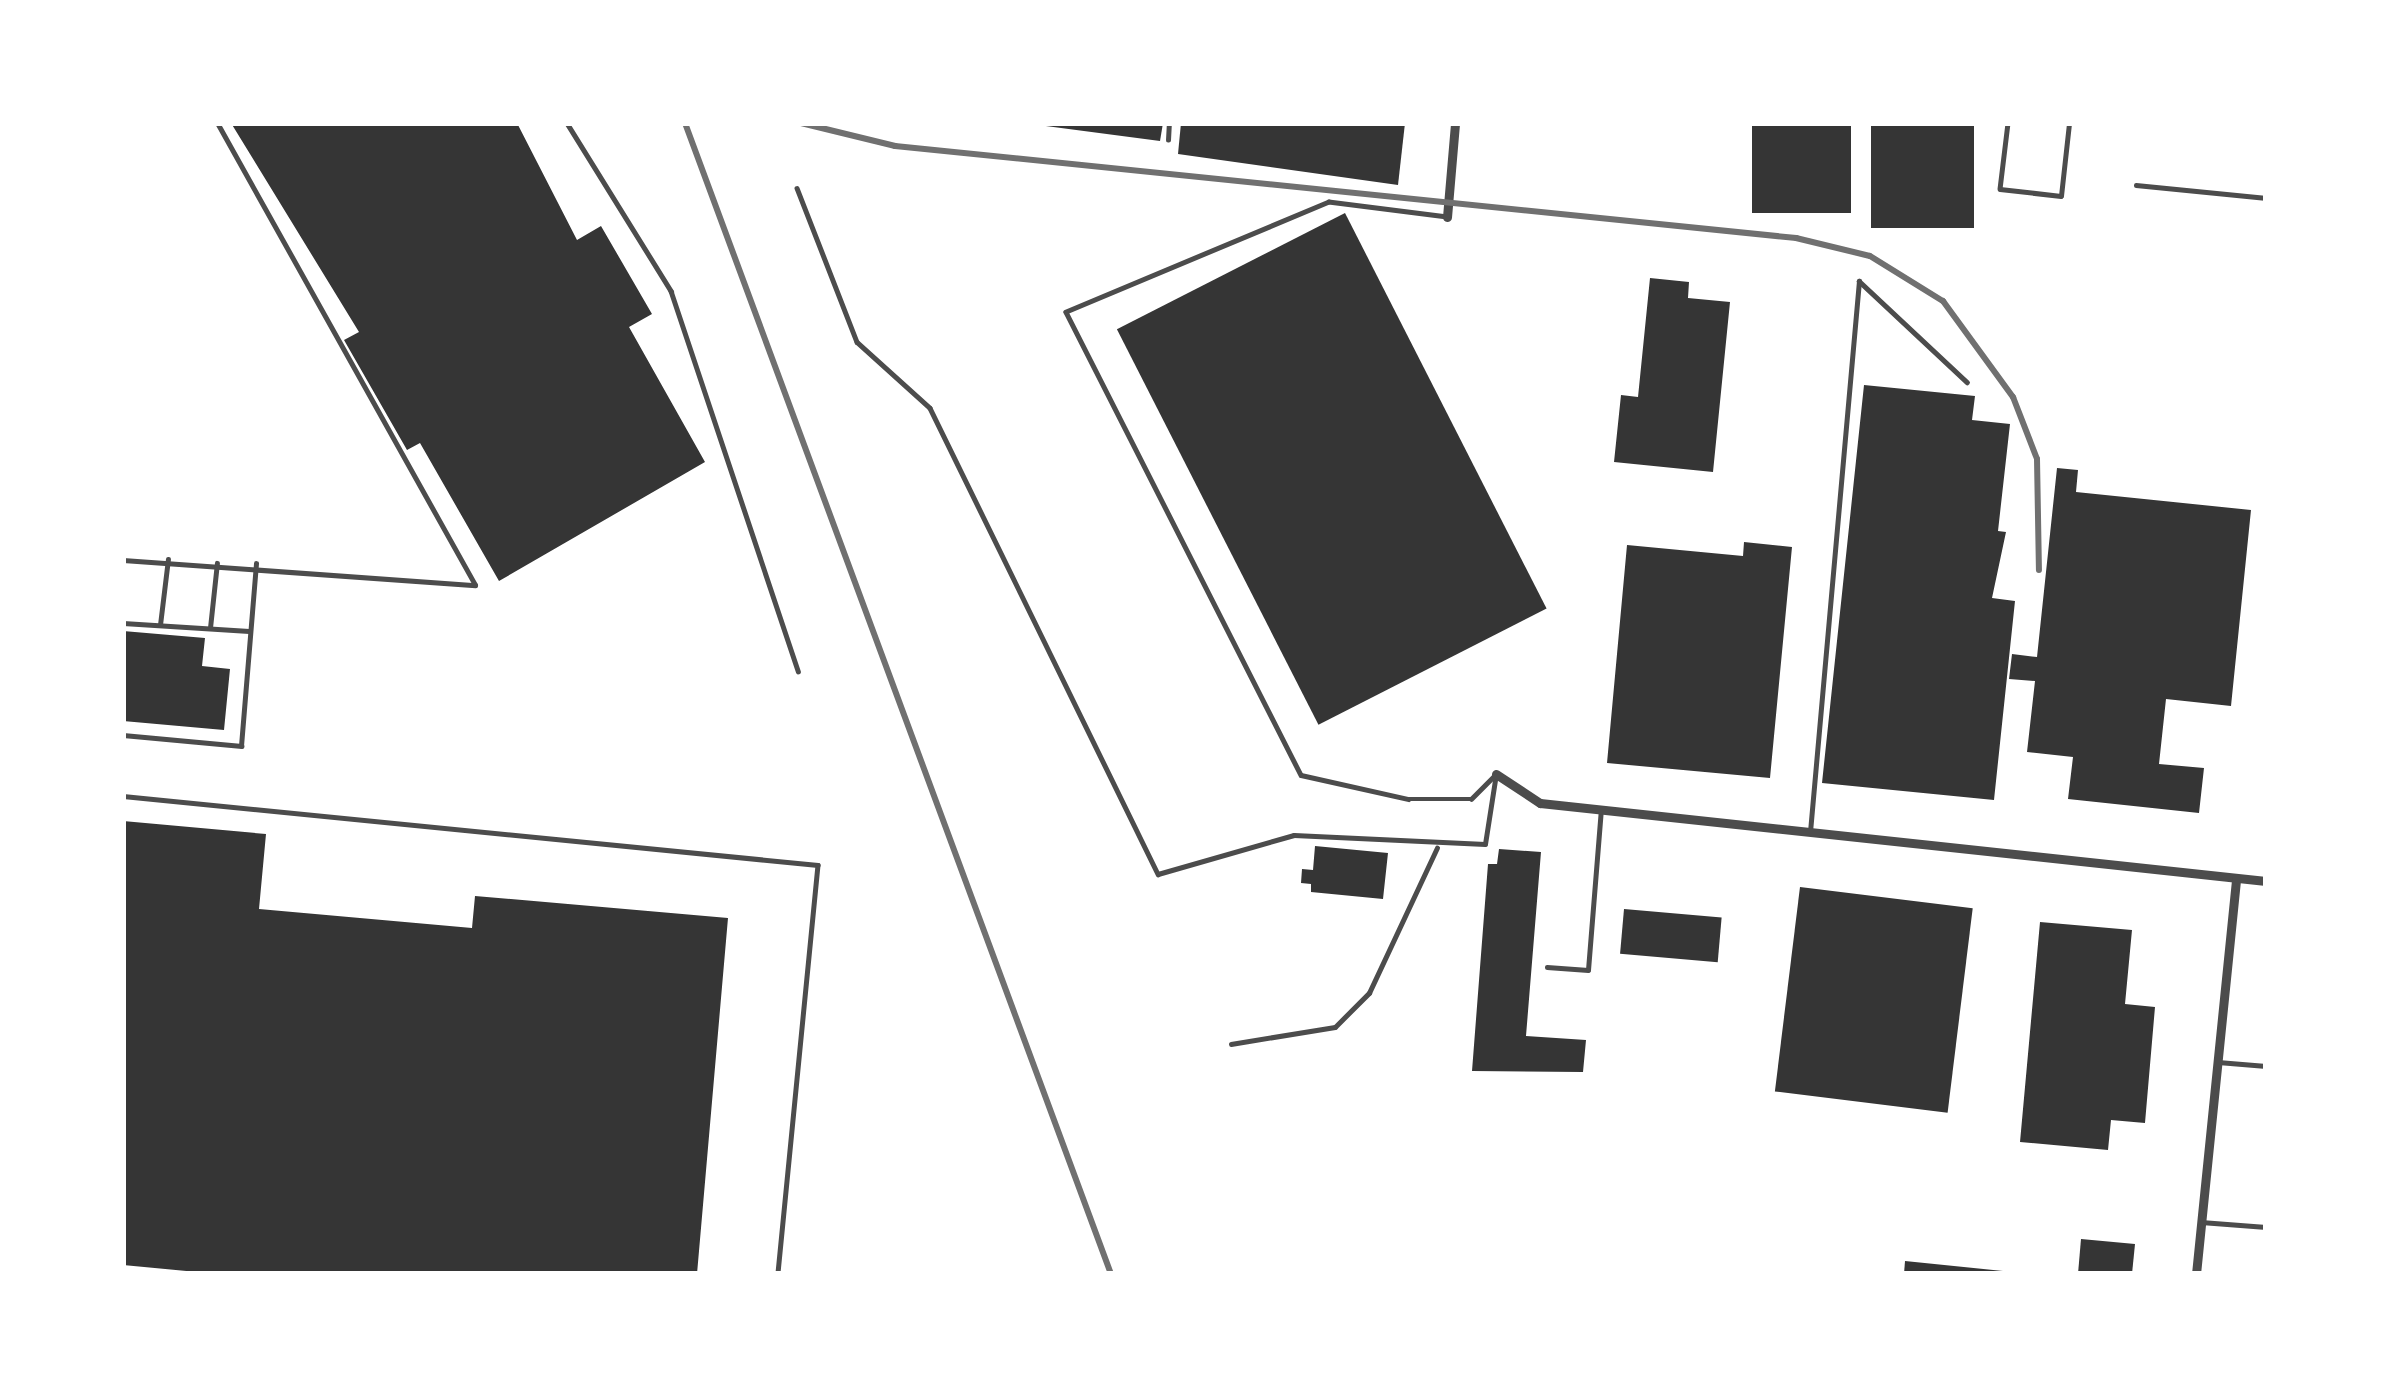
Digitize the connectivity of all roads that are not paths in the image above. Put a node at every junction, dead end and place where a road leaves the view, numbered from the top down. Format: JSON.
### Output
{"nodes":[{"id":1,"x":217,"y":123,"type":"edge"},
{"id":2,"x":567,"y":123,"type":"edge"},
{"id":3,"x":1169,"y":123,"type":"edge"},
{"id":4,"x":1455,"y":123,"type":"edge"},
{"id":5,"x":2008,"y":123,"type":"edge"},
{"id":6,"x":2069,"y":123,"type":"edge"},
{"id":7,"x":1168,"y":140,"type":"dead end"},
{"id":8,"x":2136,"y":185,"type":"dead end"},
{"id":9,"x":797,"y":188,"type":"dead end"},
{"id":10,"x":2266,"y":198,"type":"edge"},
{"id":11,"x":1447,"y":217,"type":"joint"},
{"id":12,"x":1967,"y":382,"type":"dead end"},
{"id":13,"x":168,"y":558,"type":"junction"},
{"id":14,"x":123,"y":560,"type":"edge"},
{"id":15,"x":217,"y":562,"type":"junction"},
{"id":16,"x":256,"y":564,"type":"junction"},
{"id":17,"x":123,"y":623,"type":"edge"},
{"id":18,"x":160,"y":625,"type":"junction"},
{"id":19,"x":210,"y":628,"type":"junction"},
{"id":20,"x":250,"y":631,"type":"junction"},
{"id":21,"x":798,"y":671,"type":"dead end"},
{"id":22,"x":123,"y":735,"type":"edge"},
{"id":23,"x":1496,"y":774,"type":"junction"},
{"id":24,"x":123,"y":796,"type":"edge"},
{"id":25,"x":1601,"y":810,"type":"junction"},
{"id":26,"x":1810,"y":832,"type":"junction"},
{"id":27,"x":1437,"y":848,"type":"junction"},
{"id":28,"x":2236,"y":878,"type":"junction"},
{"id":29,"x":2266,"y":881,"type":"edge"},
{"id":30,"x":1547,"y":968,"type":"dead end"},
{"id":31,"x":1232,"y":1044,"type":"dead end"},
{"id":32,"x":2218,"y":1062,"type":"junction"},
{"id":33,"x":2266,"y":1066,"type":"edge"},
{"id":34,"x":2201,"y":1222,"type":"junction"},
{"id":35,"x":2266,"y":1227,"type":"edge"},
{"id":36,"x":778,"y":1274,"type":"edge"},
{"id":37,"x":2196,"y":1274,"type":"edge"}],
"edges":[{"from":1,"to":16,"type":"lane"},
{"from":2,"to":21,"type":"lane"},
{"from":3,"to":7,"type":"lane"},
{"from":4,"to":11,"type":"street"},
{"from":5,"to":6,"type":"lane"},
{"from":8,"to":10,"type":"lane"},
{"from":9,"to":27,"type":"lane"},
{"from":11,"to":23,"type":"lane"},
{"from":12,"to":26,"type":"lane"},
{"from":13,"to":14,"type":"lane"},
{"from":13,"to":15,"type":"lane"},
{"from":13,"to":18,"type":"lane"},
{"from":15,"to":16,"type":"lane"},
{"from":15,"to":19,"type":"lane"},
{"from":16,"to":20,"type":"lane"},
{"from":17,"to":18,"type":"lane"},
{"from":18,"to":19,"type":"lane"},
{"from":19,"to":20,"type":"lane"},
{"from":20,"to":22,"type":"lane"},
{"from":23,"to":25,"type":"street"},
{"from":23,"to":27,"type":"lane"},
{"from":24,"to":36,"type":"lane"},
{"from":25,"to":26,"type":"street"},
{"from":25,"to":30,"type":"lane"},
{"from":26,"to":28,"type":"street"},
{"from":27,"to":31,"type":"lane"},
{"from":28,"to":29,"type":"street"},
{"from":28,"to":32,"type":"street"},
{"from":32,"to":33,"type":"lane"},
{"from":32,"to":34,"type":"street"},
{"from":34,"to":35,"type":"lane"},
{"from":34,"to":37,"type":"street"}]}
